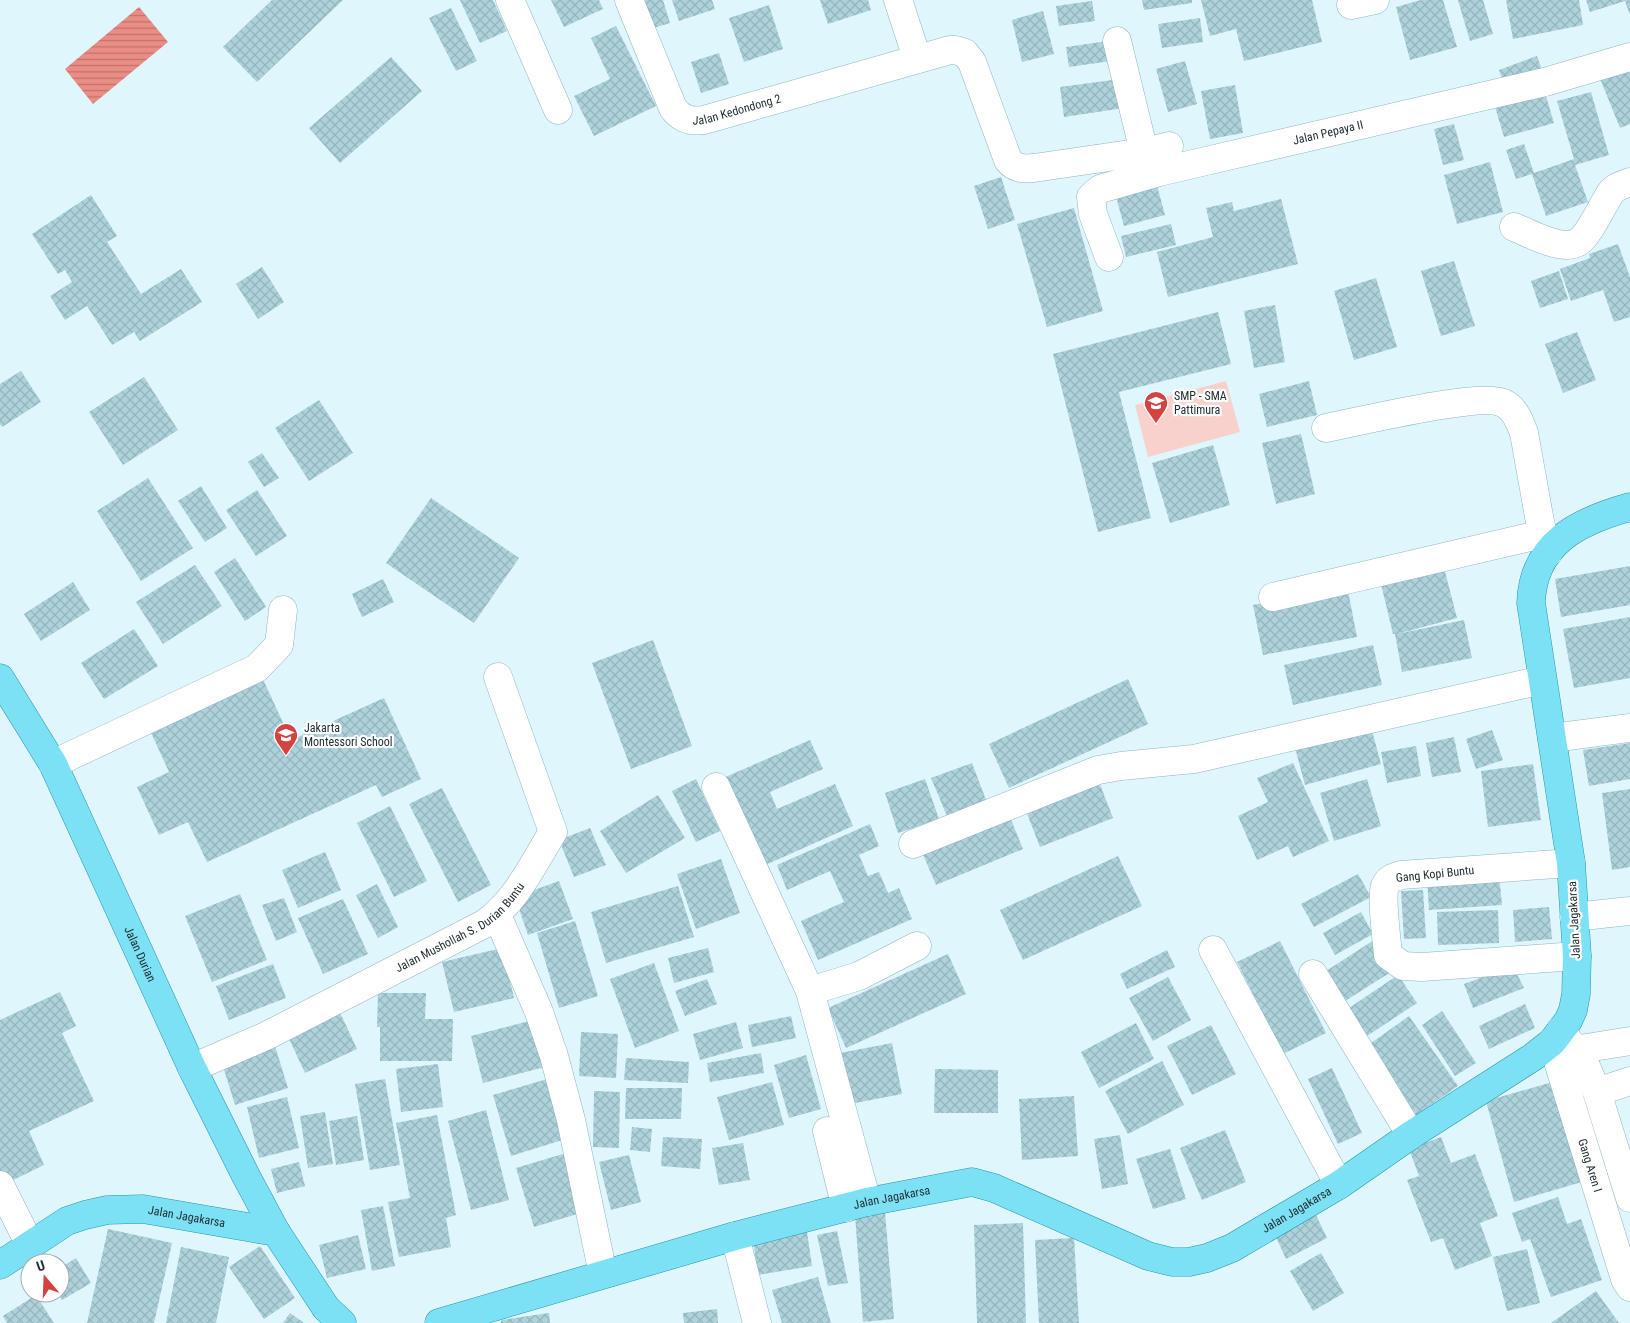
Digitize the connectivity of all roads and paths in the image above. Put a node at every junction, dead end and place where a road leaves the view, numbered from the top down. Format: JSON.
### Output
{"nodes":[{"id":1,"x":510,"y":0,"type":"edge"},
{"id":2,"x":629,"y":0,"type":"edge"},
{"id":3,"x":898,"y":0,"type":"edge"},
{"id":4,"x":1117,"y":41,"type":"dead end"},
{"id":5,"x":917,"y":58,"type":"junction"},
{"id":6,"x":1630,"y":58,"type":"edge"},
{"id":7,"x":558,"y":110,"type":"dead end"},
{"id":8,"x":1630,"y":182,"type":"edge"},
{"id":9,"x":1514,"y":227,"type":"dead end"},
{"id":10,"x":1109,"y":258,"type":"dead end"},
{"id":11,"x":1326,"y":428,"type":"dead end"},
{"id":12,"x":1630,"y":507,"type":"edge"},
{"id":13,"x":1545,"y":544,"type":"junction"},
{"id":14,"x":1273,"y":597,"type":"dead end"},
{"id":15,"x":283,"y":610,"type":"dead end"},
{"id":16,"x":498,"y":677,"type":"dead end"},
{"id":17,"x":0,"y":678,"type":"edge"},
{"id":18,"x":1542,"y":680,"type":"junction"},
{"id":19,"x":1630,"y":728,"type":"edge"},
{"id":20,"x":1552,"y":738,"type":"junction"},
{"id":21,"x":53,"y":764,"type":"junction"},
{"id":22,"x":716,"y":786,"type":"dead end"},
{"id":23,"x":913,"y":844,"type":"dead end"},
{"id":24,"x":1571,"y":863,"type":"junction"},
{"id":25,"x":1630,"y":911,"type":"edge"},
{"id":26,"x":497,"y":915,"type":"junction"},
{"id":27,"x":1583,"y":916,"type":"junction"},
{"id":28,"x":917,"y":946,"type":"dead end"},
{"id":29,"x":1212,"y":950,"type":"dead end"},
{"id":30,"x":1577,"y":956,"type":"junction"},
{"id":31,"x":1313,"y":974,"type":"dead end"},
{"id":32,"x":810,"y":991,"type":"junction"},
{"id":33,"x":1630,"y":1041,"type":"edge"},
{"id":34,"x":1568,"y":1047,"type":"junction"},
{"id":35,"x":192,"y":1068,"type":"junction"},
{"id":36,"x":1630,"y":1081,"type":"edge"},
{"id":37,"x":1597,"y":1092,"type":"junction"},
{"id":38,"x":827,"y":1131,"type":"dead end"},
{"id":39,"x":1411,"y":1135,"type":"junction"},
{"id":40,"x":0,"y":1185,"type":"edge"},
{"id":41,"x":1340,"y":1185,"type":"junction"},
{"id":42,"x":1630,"y":1198,"type":"edge"},
{"id":43,"x":856,"y":1205,"type":"junction"},
{"id":44,"x":276,"y":1232,"type":"junction"},
{"id":45,"x":734,"y":1236,"type":"junction"},
{"id":46,"x":30,"y":1245,"type":"junction"},
{"id":47,"x":0,"y":1265,"type":"edge"},
{"id":48,"x":603,"y":1274,"type":"junction"},
{"id":49,"x":1630,"y":1287,"type":"edge"},
{"id":50,"x":342,"y":1323,"type":"edge"},
{"id":51,"x":439,"y":1323,"type":"edge"},
{"id":52,"x":757,"y":1323,"type":"edge"}],
"edges":[{"from":1,"to":7,"type":"street"},
{"from":2,"to":5,"type":"street","name":"Jalan Kedondong 2"},
{"from":3,"to":5,"type":"street"},
{"from":4,"to":5,"type":"street","name":"Jalan Kedondong 2"},
{"from":6,"to":10,"type":"street","name":"Jalan Pepaya II"},
{"from":8,"to":9,"type":"street"},
{"from":11,"to":13,"type":"street"},
{"from":12,"to":13,"type":"main road","name":"Jalan Jagakarsa"},
{"from":13,"to":14,"type":"street"},
{"from":13,"to":18,"type":"main road","name":"Jalan Jagakarsa"},
{"from":15,"to":21,"type":"street"},
{"from":16,"to":26,"type":"street","name":"Jalan Mushollah S. Durian Buntu"},
{"from":17,"to":21,"type":"main road","name":"Jalan Durian"},
{"from":18,"to":20,"type":"main road","name":"Jalan Jagakarsa"},
{"from":18,"to":23,"type":"street"},
{"from":19,"to":20,"type":"street"},
{"from":20,"to":24,"type":"main road","name":"Jalan Jagakarsa"},
{"from":21,"to":35,"type":"main road","name":"Jalan Durian"},
{"from":22,"to":32,"type":"street"},
{"from":24,"to":27,"type":"main road","name":"Jalan Jagakarsa"},
{"from":24,"to":30,"type":"street","name":"Gang Kopi Buntu"},
{"from":25,"to":27,"type":"street"},
{"from":26,"to":35,"type":"street","name":"Jalan Mushollah S. Durian Buntu"},
{"from":26,"to":48,"type":"street"},
{"from":27,"to":30,"type":"main road","name":"Jalan Jagakarsa"},
{"from":28,"to":32,"type":"street"},
{"from":29,"to":41,"type":"street"},
{"from":30,"to":34,"type":"main road","name":"Jalan Jagakarsa"},
{"from":31,"to":39,"type":"street"},
{"from":32,"to":43,"type":"street"},
{"from":33,"to":34,"type":"street"},
{"from":34,"to":37,"type":"street"},
{"from":34,"to":39,"type":"main road","name":"Jalan Jagakarsa"},
{"from":34,"to":49,"type":"street","name":"Gang Aren I"},
{"from":35,"to":44,"type":"main road","name":"Jalan Durian"},
{"from":36,"to":37,"type":"street"},
{"from":37,"to":42,"type":"street"},
{"from":38,"to":43,"type":"street"},
{"from":39,"to":41,"type":"main road","name":"Jalan Jagakarsa"},
{"from":40,"to":46,"type":"street"},
{"from":41,"to":43,"type":"main road","name":"Jalan Jagakarsa"},
{"from":43,"to":45,"type":"main road","name":"Jalan Jagakarsa"},
{"from":44,"to":46,"type":"main road","name":"Jalan Jagakarsa"},
{"from":44,"to":50,"type":"main road"},
{"from":45,"to":48,"type":"main road","name":"Jalan Jagakarsa"},
{"from":45,"to":52,"type":"street"},
{"from":46,"to":47,"type":"main road","name":"Jalan Jagakarsa"},
{"from":48,"to":51,"type":"main road","name":"Jalan Jagakarsa"}]}
